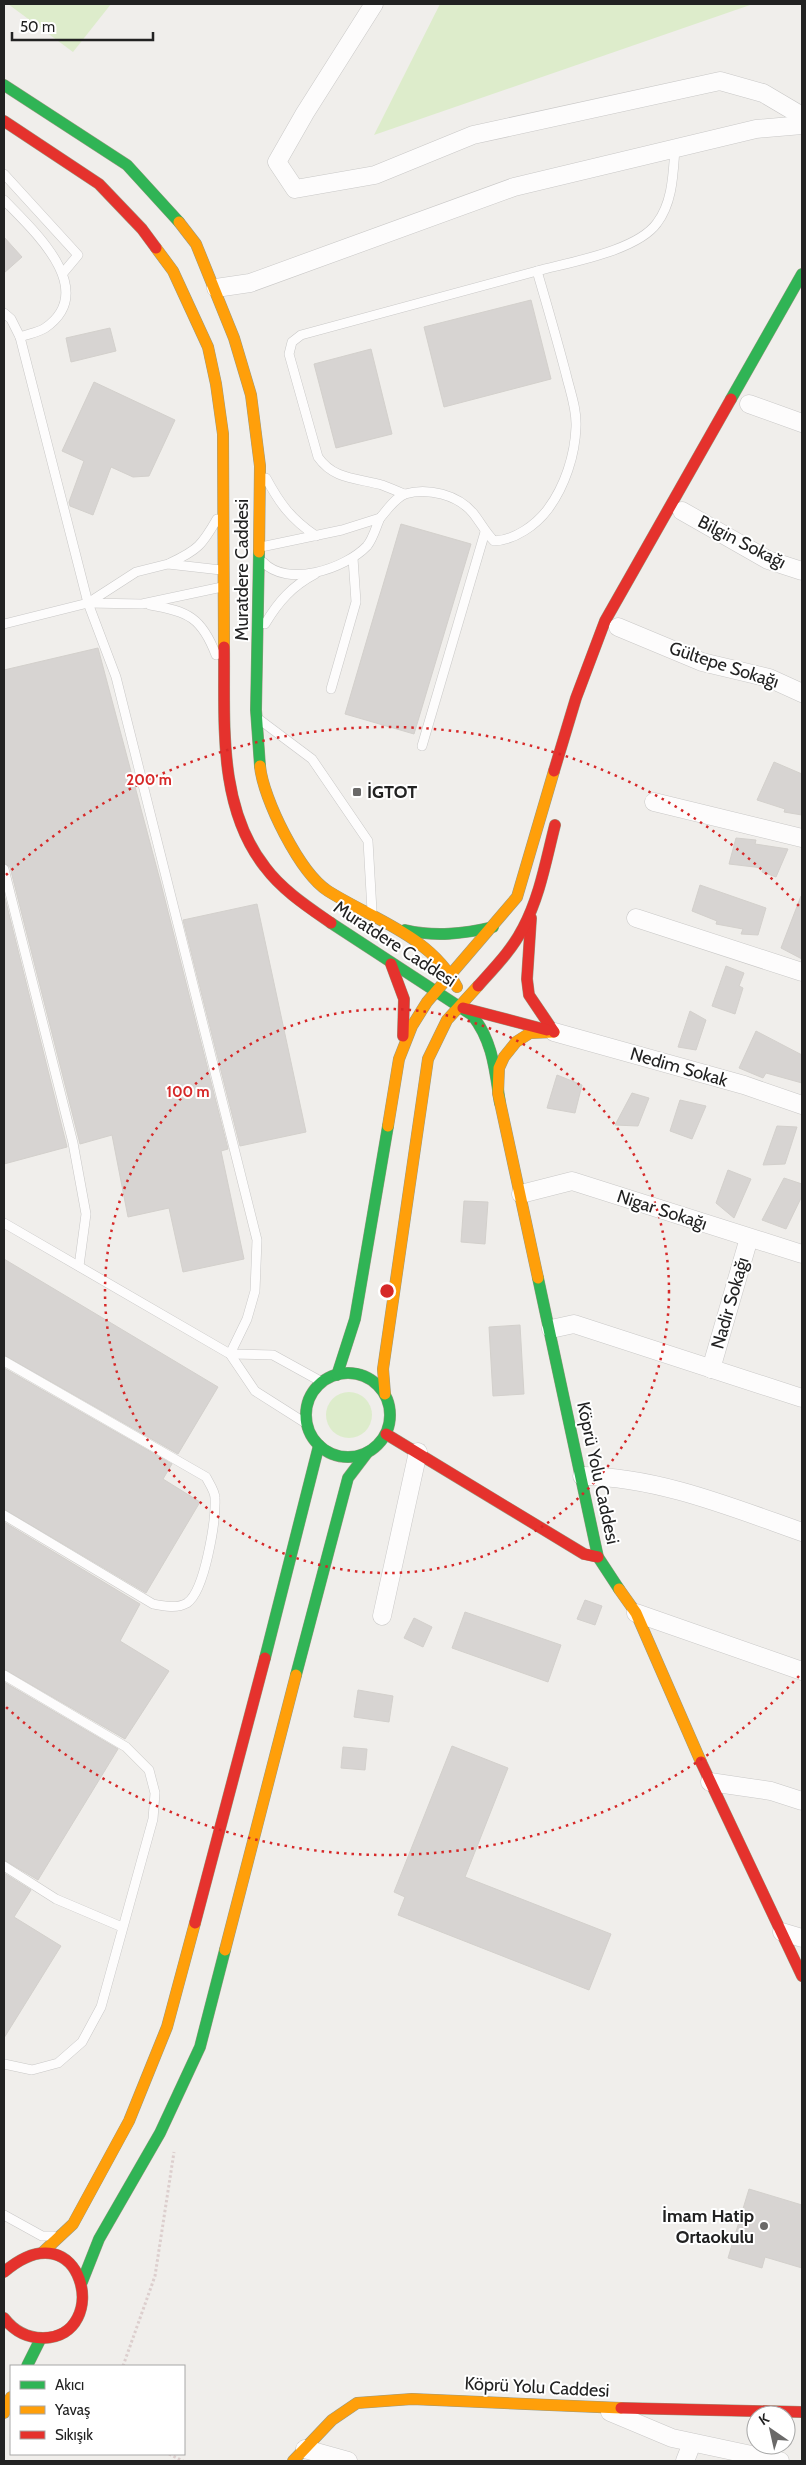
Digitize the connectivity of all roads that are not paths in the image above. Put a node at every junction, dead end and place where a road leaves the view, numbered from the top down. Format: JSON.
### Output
{"nodes":[{"id":1,"x":374,"y":4,"type":"edge"},
{"id":2,"x":4,"y":85,"type":"edge"},
{"id":3,"x":802,"y":116,"type":"edge"},
{"id":4,"x":4,"y":121,"type":"edge"},
{"id":5,"x":802,"y":125,"type":"edge"},
{"id":6,"x":675,"y":149,"type":"junction"},
{"id":7,"x":4,"y":174,"type":"edge"},
{"id":8,"x":4,"y":200,"type":"edge"},
{"id":9,"x":537,"y":271,"type":"junction"},
{"id":10,"x":64,"y":273,"type":"junction"},
{"id":11,"x":802,"y":274,"type":"edge"},
{"id":12,"x":216,"y":288,"type":"junction"},
{"id":13,"x":4,"y":313,"type":"edge"},
{"id":14,"x":20,"y":337,"type":"junction"},
{"id":15,"x":749,"y":403,"type":"dead end"},
{"id":16,"x":802,"y":423,"type":"edge"},
{"id":17,"x":260,"y":466,"type":"junction"},
{"id":18,"x":404,"y":494,"type":"junction"},
{"id":19,"x":224,"y":508,"type":"junction"},
{"id":20,"x":682,"y":511,"type":"dead end"},
{"id":21,"x":380,"y":518,"type":"junction"},
{"id":22,"x":234,"y":522,"type":"dead end"},
{"id":23,"x":485,"y":532,"type":"junction"},
{"id":24,"x":316,"y":536,"type":"junction"},
{"id":25,"x":256,"y":550,"type":"junction"},
{"id":26,"x":353,"y":558,"type":"junction"},
{"id":27,"x":168,"y":564,"type":"junction"},
{"id":28,"x":224,"y":570,"type":"junction"},
{"id":29,"x":802,"y":571,"type":"edge"},
{"id":30,"x":319,"y":572,"type":"junction"},
{"id":31,"x":224,"y":586,"type":"junction"},
{"id":32,"x":237,"y":593,"type":"dead end"},
{"id":33,"x":88,"y":603,"type":"junction"},
{"id":34,"x":142,"y":604,"type":"junction"},
{"id":35,"x":246,"y":609,"type":"dead end"},
{"id":36,"x":4,"y":624,"type":"edge"},
{"id":37,"x":618,"y":627,"type":"dead end"},
{"id":38,"x":259,"y":632,"type":"junction"},
{"id":39,"x":224,"y":678,"type":"junction"},
{"id":40,"x":330,"y":690,"type":"dead end"},
{"id":41,"x":802,"y":693,"type":"edge"},
{"id":42,"x":257,"y":718,"type":"junction"},
{"id":43,"x":422,"y":746,"type":"dead end"},
{"id":44,"x":654,"y":802,"type":"dead end"},
{"id":45,"x":557,"y":815,"type":"dead end"},
{"id":46,"x":802,"y":838,"type":"edge"},
{"id":47,"x":4,"y":869,"type":"edge"},
{"id":48,"x":532,"y":908,"type":"junction"},
{"id":49,"x":372,"y":917,"type":"junction"},
{"id":50,"x":636,"y":918,"type":"dead end"},
{"id":51,"x":493,"y":927,"type":"junction"},
{"id":52,"x":399,"y":928,"type":"junction"},
{"id":53,"x":391,"y":964,"type":"junction"},
{"id":54,"x":802,"y":972,"type":"edge"},
{"id":55,"x":450,"y":973,"type":"junction"},
{"id":56,"x":435,"y":991,"type":"junction"},
{"id":57,"x":460,"y":1007,"type":"junction"},
{"id":58,"x":554,"y":1032,"type":"junction"},
{"id":59,"x":399,"y":1060,"type":"junction"},
{"id":60,"x":500,"y":1103,"type":"junction"},
{"id":61,"x":802,"y":1105,"type":"edge"},
{"id":62,"x":521,"y":1194,"type":"junction"},
{"id":63,"x":4,"y":1223,"type":"edge"},
{"id":64,"x":749,"y":1238,"type":"junction"},
{"id":65,"x":802,"y":1254,"type":"edge"},
{"id":66,"x":79,"y":1266,"type":"junction"},
{"id":67,"x":550,"y":1329,"type":"junction"},
{"id":68,"x":230,"y":1354,"type":"junction"},
{"id":69,"x":4,"y":1361,"type":"edge"},
{"id":70,"x":711,"y":1369,"type":"junction"},
{"id":71,"x":337,"y":1375,"type":"junction"},
{"id":72,"x":322,"y":1382,"type":"junction"},
{"id":73,"x":384,"y":1394,"type":"junction"},
{"id":74,"x":802,"y":1398,"type":"edge"},
{"id":75,"x":308,"y":1424,"type":"junction"},
{"id":76,"x":386,"y":1434,"type":"junction"},
{"id":77,"x":319,"y":1445,"type":"junction"},
{"id":78,"x":418,"y":1452,"type":"junction"},
{"id":79,"x":367,"y":1453,"type":"junction"},
{"id":80,"x":582,"y":1476,"type":"junction"},
{"id":81,"x":4,"y":1515,"type":"edge"},
{"id":82,"x":802,"y":1532,"type":"edge"},
{"id":83,"x":598,"y":1558,"type":"junction"},
{"id":84,"x":636,"y":1613,"type":"junction"},
{"id":85,"x":382,"y":1616,"type":"dead end"},
{"id":86,"x":802,"y":1672,"type":"edge"},
{"id":87,"x":4,"y":1675,"type":"edge"},
{"id":88,"x":710,"y":1782,"type":"junction"},
{"id":89,"x":802,"y":1801,"type":"edge"},
{"id":90,"x":4,"y":1866,"type":"edge"},
{"id":91,"x":122,"y":1927,"type":"junction"},
{"id":92,"x":782,"y":1932,"type":"junction"},
{"id":93,"x":802,"y":1938,"type":"edge"},
{"id":94,"x":802,"y":1976,"type":"edge"},
{"id":95,"x":4,"y":2064,"type":"edge"},
{"id":96,"x":4,"y":2215,"type":"edge"},
{"id":97,"x":67,"y":2230,"type":"junction"},
{"id":98,"x":43,"y":2252,"type":"junction"},
{"id":99,"x":5,"y":2268,"type":"edge"},
{"id":100,"x":82,"y":2282,"type":"junction"},
{"id":101,"x":4,"y":2320,"type":"edge"},
{"id":102,"x":41,"y":2338,"type":"junction"},
{"id":103,"x":28,"y":2365,"type":"edge"},
{"id":104,"x":10,"y":2399,"type":"edge"},
{"id":105,"x":601,"y":2408,"type":"junction"},
{"id":106,"x":802,"y":2412,"type":"edge"},
{"id":107,"x":4,"y":2413,"type":"edge"},
{"id":108,"x":692,"y":2443,"type":"junction"},
{"id":109,"x":299,"y":2455,"type":"edge"},
{"id":110,"x":348,"y":2461,"type":"edge"},
{"id":111,"x":685,"y":2461,"type":"edge"},
{"id":112,"x":780,"y":2461,"type":"edge"}],
"edges":[{"from":1,"to":3,"type":"street"},
{"from":2,"to":12,"type":"main road","name":"Muratdere Caddesi"},
{"from":4,"to":19,"type":"main road","name":"Muratdere Caddesi"},
{"from":5,"to":6,"type":"street"},
{"from":6,"to":9,"type":"lane"},
{"from":6,"to":12,"type":"street"},
{"from":7,"to":10,"type":"lane"},
{"from":8,"to":10,"type":"lane"},
{"from":9,"to":18,"type":"lane"},
{"from":9,"to":23,"type":"lane"},
{"from":10,"to":14,"type":"lane"},
{"from":11,"to":51,"type":"main road"},
{"from":12,"to":17,"type":"main road","name":"Muratdere Caddesi"},
{"from":13,"to":14,"type":"lane"},
{"from":14,"to":33,"type":"lane"},
{"from":15,"to":16,"type":"street"},
{"from":17,"to":24,"type":"lane"},
{"from":17,"to":25,"type":"main road","name":"Muratdere Caddesi"},
{"from":18,"to":21,"type":"lane"},
{"from":18,"to":23,"type":"lane"},
{"from":19,"to":22,"type":"main road"},
{"from":19,"to":27,"type":"lane"},
{"from":19,"to":28,"type":"main road","name":"Muratdere Caddesi"},
{"from":20,"to":29,"type":"street","name":"Bilgin Sokağı"},
{"from":21,"to":24,"type":"lane"},
{"from":21,"to":26,"type":"lane"},
{"from":23,"to":43,"type":"lane"},
{"from":24,"to":25,"type":"lane"},
{"from":25,"to":30,"type":"lane"},
{"from":25,"to":38,"type":"main road","name":"Muratdere Caddesi"},
{"from":26,"to":30,"type":"lane"},
{"from":26,"to":40,"type":"lane"},
{"from":27,"to":28,"type":"lane"},
{"from":27,"to":33,"type":"lane"},
{"from":28,"to":31,"type":"main road","name":"Muratdere Caddesi"},
{"from":28,"to":32,"type":"main road"},
{"from":30,"to":38,"type":"lane"},
{"from":31,"to":34,"type":"lane"},
{"from":31,"to":39,"type":"main road","name":"Muratdere Caddesi"},
{"from":33,"to":34,"type":"lane"},
{"from":33,"to":36,"type":"lane"},
{"from":33,"to":68,"type":"lane"},
{"from":34,"to":39,"type":"lane"},
{"from":35,"to":38,"type":"main road"},
{"from":37,"to":41,"type":"street","name":"Gültepe Sokağı"},
{"from":38,"to":42,"type":"main road","name":"Muratdere Caddesi"},
{"from":39,"to":53,"type":"main road","name":"Muratdere Caddesi"},
{"from":42,"to":49,"type":"lane"},
{"from":42,"to":49,"type":"main road","name":"Muratdere Caddesi"},
{"from":44,"to":46,"type":"street"},
{"from":45,"to":48,"type":"main road"},
{"from":47,"to":66,"type":"lane"},
{"from":48,"to":57,"type":"main road"},
{"from":48,"to":58,"type":"main road"},
{"from":49,"to":52,"type":"main road","name":"Muratdere Caddesi"},
{"from":50,"to":54,"type":"street"},
{"from":51,"to":52,"type":"main road"},
{"from":51,"to":55,"type":"main road"},
{"from":52,"to":55,"type":"main road","name":"Muratdere Caddesi"},
{"from":53,"to":56,"type":"main road","name":"Muratdere Caddesi"},
{"from":53,"to":59,"type":"main road"},
{"from":55,"to":56,"type":"main road"},
{"from":55,"to":57,"type":"main road","name":"Muratdere Caddesi"},
{"from":56,"to":57,"type":"main road","name":"Muratdere Caddesi"},
{"from":56,"to":59,"type":"main road"},
{"from":57,"to":58,"type":"main road"},
{"from":57,"to":60,"type":"main road"},
{"from":57,"to":73,"type":"main road"},
{"from":58,"to":60,"type":"main road","name":"Köprü Yolu Caddesi"},
{"from":58,"to":61,"type":"street","name":"Nedim Sokak"},
{"from":59,"to":71,"type":"main road"},
{"from":60,"to":62,"type":"main road","name":"Köprü Yolu Caddesi"},
{"from":62,"to":64,"type":"street","name":"Nigar Sokağı"},
{"from":62,"to":67,"type":"main road","name":"Köprü Yolu Caddesi"},
{"from":63,"to":66,"type":"lane"},
{"from":64,"to":65,"type":"street","name":"Nigar Sokağı"},
{"from":64,"to":70,"type":"street","name":"Nadir Sokağı"},
{"from":66,"to":68,"type":"lane"},
{"from":67,"to":70,"type":"street"},
{"from":67,"to":80,"type":"main road","name":"Köprü Yolu Caddesi"},
{"from":68,"to":72,"type":"lane"},
{"from":68,"to":75,"type":"lane"},
{"from":69,"to":81,"type":"lane"},
{"from":70,"to":74,"type":"street"},
{"from":71,"to":72,"type":"main road"},
{"from":71,"to":73,"type":"main road"},
{"from":72,"to":75,"type":"main road"},
{"from":73,"to":76,"type":"main road"},
{"from":75,"to":77,"type":"main road"},
{"from":76,"to":78,"type":"main road"},
{"from":76,"to":79,"type":"main road"},
{"from":77,"to":79,"type":"main road"},
{"from":77,"to":97,"type":"main road"},
{"from":78,"to":83,"type":"main road"},
{"from":78,"to":85,"type":"street"},
{"from":79,"to":100,"type":"main road"},
{"from":80,"to":82,"type":"street"},
{"from":80,"to":83,"type":"main road","name":"Köprü Yolu Caddesi"},
{"from":83,"to":84,"type":"main road","name":"Köprü Yolu Caddesi"},
{"from":84,"to":86,"type":"street"},
{"from":84,"to":88,"type":"main road","name":"Köprü Yolu Caddesi"},
{"from":87,"to":91,"type":"lane"},
{"from":88,"to":89,"type":"street"},
{"from":88,"to":92,"type":"main road","name":"Köprü Yolu Caddesi"},
{"from":90,"to":91,"type":"lane"},
{"from":91,"to":95,"type":"lane"},
{"from":92,"to":93,"type":"street"},
{"from":92,"to":94,"type":"main road","name":"Köprü Yolu Caddesi"},
{"from":96,"to":97,"type":"lane"},
{"from":97,"to":98,"type":"main road"},
{"from":98,"to":99,"type":"main road"},
{"from":98,"to":100,"type":"main road"},
{"from":100,"to":102,"type":"main road"},
{"from":101,"to":102,"type":"main road"},
{"from":102,"to":103,"type":"main road"},
{"from":104,"to":107,"type":"main road"},
{"from":105,"to":106,"type":"main road","name":"Köprü Yolu Caddesi"},
{"from":105,"to":108,"type":"street"},
{"from":105,"to":109,"type":"main road","name":"Köprü Yolu Caddesi"},
{"from":108,"to":111,"type":"street"},
{"from":108,"to":112,"type":"street"},
{"from":109,"to":110,"type":"street"}]}
